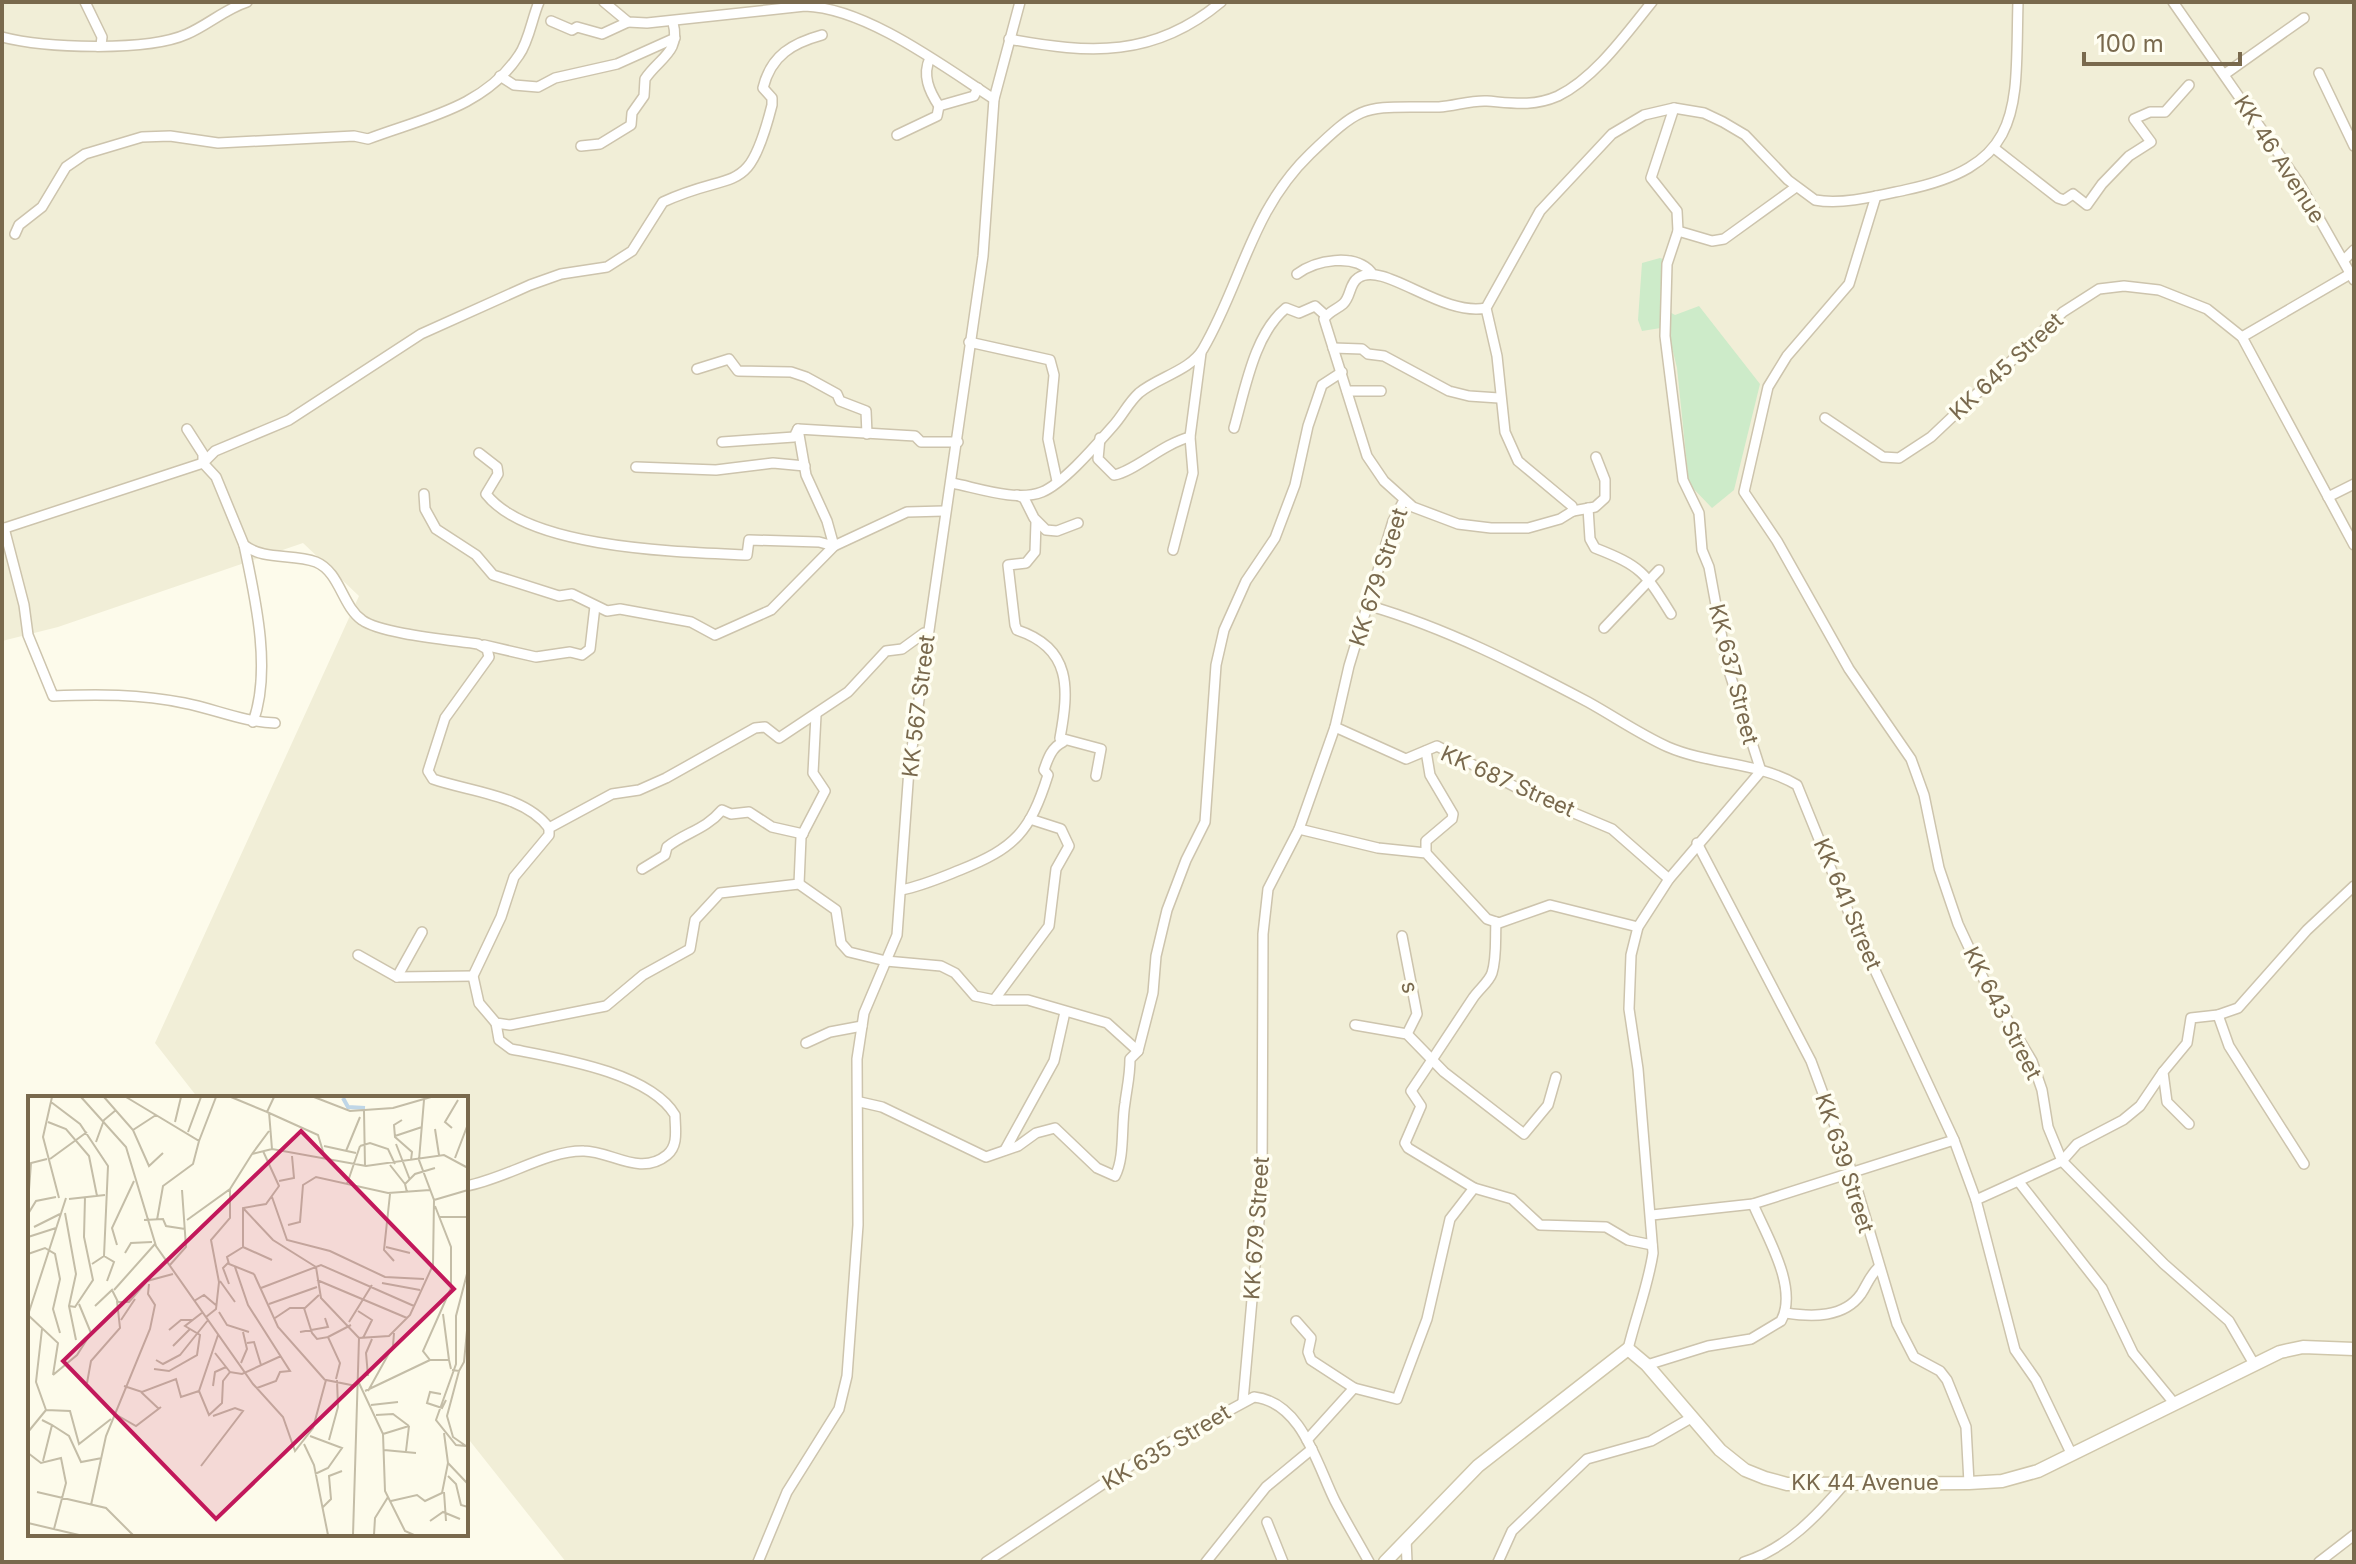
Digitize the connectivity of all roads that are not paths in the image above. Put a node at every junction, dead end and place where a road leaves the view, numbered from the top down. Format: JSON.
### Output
{"nodes":[{"id":1,"x":85,"y":2,"type":"edge"},
{"id":2,"x":247,"y":2,"type":"edge"},
{"id":3,"x":539,"y":2,"type":"edge"},
{"id":4,"x":604,"y":2,"type":"edge"},
{"id":5,"x":1020,"y":2,"type":"edge"},
{"id":6,"x":1221,"y":2,"type":"edge"},
{"id":7,"x":1652,"y":2,"type":"edge"},
{"id":8,"x":2018,"y":2,"type":"edge"},
{"id":9,"x":2173,"y":2,"type":"edge"},
{"id":10,"x":2304,"y":18,"type":"dead end"},
{"id":11,"x":551,"y":21,"type":"dead end"},
{"id":12,"x":628,"y":22,"type":"junction"},
{"id":13,"x":673,"y":23,"type":"junction"},
{"id":14,"x":822,"y":35,"type":"dead end"},
{"id":15,"x":2,"y":37,"type":"edge"},
{"id":16,"x":675,"y":38,"type":"junction"},
{"id":17,"x":1009,"y":39,"type":"junction"},
{"id":18,"x":101,"y":45,"type":"junction"},
{"id":19,"x":930,"y":58,"type":"junction"},
{"id":20,"x":2319,"y":73,"type":"dead end"},
{"id":21,"x":2225,"y":74,"type":"junction"},
{"id":22,"x":500,"y":76,"type":"junction"},
{"id":23,"x":2189,"y":85,"type":"dead end"},
{"id":24,"x":978,"y":88,"type":"junction"},
{"id":25,"x":994,"y":99,"type":"junction"},
{"id":26,"x":939,"y":106,"type":"junction"},
{"id":27,"x":1674,"y":108,"type":"junction"},
{"id":28,"x":897,"y":135,"type":"dead end"},
{"id":29,"x":581,"y":146,"type":"dead end"},
{"id":30,"x":2354,"y":146,"type":"edge"},
{"id":31,"x":1994,"y":148,"type":"junction"},
{"id":32,"x":1796,"y":187,"type":"junction"},
{"id":33,"x":1876,"y":196,"type":"junction"},
{"id":34,"x":1678,"y":231,"type":"junction"},
{"id":35,"x":15,"y":234,"type":"dead end"},
{"id":36,"x":2354,"y":250,"type":"edge"},
{"id":37,"x":2344,"y":260,"type":"junction"},
{"id":38,"x":1371,"y":272,"type":"junction"},
{"id":39,"x":1297,"y":274,"type":"dead end"},
{"id":40,"x":2352,"y":277,"type":"edge"},
{"id":41,"x":1486,"y":308,"type":"junction"},
{"id":42,"x":1325,"y":315,"type":"junction"},
{"id":43,"x":2242,"y":337,"type":"junction"},
{"id":44,"x":969,"y":342,"type":"junction"},
{"id":45,"x":1333,"y":348,"type":"junction"},
{"id":46,"x":1201,"y":353,"type":"junction"},
{"id":47,"x":697,"y":369,"type":"dead end"},
{"id":48,"x":1342,"y":372,"type":"junction"},
{"id":49,"x":1347,"y":391,"type":"junction"},
{"id":50,"x":1381,"y":391,"type":"dead end"},
{"id":51,"x":1499,"y":398,"type":"junction"},
{"id":52,"x":1825,"y":418,"type":"dead end"},
{"id":53,"x":1234,"y":428,"type":"dead end"},
{"id":54,"x":187,"y":429,"type":"dead end"},
{"id":55,"x":798,"y":429,"type":"junction"},
{"id":56,"x":867,"y":434,"type":"junction"},
{"id":57,"x":1190,"y":437,"type":"junction"},
{"id":58,"x":1100,"y":438,"type":"junction"},
{"id":59,"x":722,"y":442,"type":"dead end"},
{"id":60,"x":958,"y":442,"type":"junction"},
{"id":61,"x":479,"y":453,"type":"dead end"},
{"id":62,"x":1596,"y":457,"type":"dead end"},
{"id":63,"x":203,"y":463,"type":"junction"},
{"id":64,"x":805,"y":466,"type":"junction"},
{"id":65,"x":636,"y":467,"type":"dead end"},
{"id":66,"x":1057,"y":481,"type":"junction"},
{"id":67,"x":952,"y":483,"type":"junction"},
{"id":68,"x":2354,"y":484,"type":"edge"},
{"id":69,"x":424,"y":494,"type":"dead end"},
{"id":70,"x":1017,"y":495,"type":"junction"},
{"id":71,"x":2328,"y":497,"type":"junction"},
{"id":72,"x":1404,"y":500,"type":"junction"},
{"id":73,"x":1588,"y":508,"type":"junction"},
{"id":74,"x":944,"y":511,"type":"junction"},
{"id":75,"x":1570,"y":513,"type":"junction"},
{"id":76,"x":1036,"y":522,"type":"junction"},
{"id":77,"x":1078,"y":523,"type":"dead end"},
{"id":78,"x":3,"y":529,"type":"edge"},
{"id":79,"x":244,"y":545,"type":"junction"},
{"id":80,"x":2354,"y":545,"type":"edge"},
{"id":81,"x":834,"y":546,"type":"junction"},
{"id":82,"x":1173,"y":550,"type":"dead end"},
{"id":83,"x":1659,"y":570,"type":"dead end"},
{"id":84,"x":1650,"y":580,"type":"junction"},
{"id":85,"x":595,"y":606,"type":"junction"},
{"id":86,"x":1370,"y":606,"type":"junction"},
{"id":87,"x":1671,"y":614,"type":"dead end"},
{"id":88,"x":1604,"y":628,"type":"dead end"},
{"id":89,"x":927,"y":633,"type":"junction"},
{"id":90,"x":484,"y":645,"type":"junction"},
{"id":91,"x":816,"y":715,"type":"junction"},
{"id":92,"x":253,"y":722,"type":"junction"},
{"id":93,"x":275,"y":723,"type":"dead end"},
{"id":94,"x":1335,"y":727,"type":"junction"},
{"id":95,"x":1063,"y":742,"type":"junction"},
{"id":96,"x":1426,"y":751,"type":"junction"},
{"id":97,"x":1761,"y":771,"type":"junction"},
{"id":98,"x":1096,"y":776,"type":"dead end"},
{"id":99,"x":1030,"y":819,"type":"junction"},
{"id":100,"x":549,"y":828,"type":"junction"},
{"id":101,"x":1299,"y":829,"type":"junction"},
{"id":102,"x":803,"y":834,"type":"junction"},
{"id":103,"x":1697,"y":843,"type":"junction"},
{"id":104,"x":1426,"y":853,"type":"junction"},
{"id":105,"x":642,"y":869,"type":"dead end"},
{"id":106,"x":1669,"y":879,"type":"junction"},
{"id":107,"x":799,"y":884,"type":"junction"},
{"id":108,"x":2354,"y":886,"type":"edge"},
{"id":109,"x":901,"y":890,"type":"junction"},
{"id":110,"x":1496,"y":922,"type":"junction"},
{"id":111,"x":1638,"y":927,"type":"junction"},
{"id":112,"x":422,"y":932,"type":"dead end"},
{"id":113,"x":1402,"y":936,"type":"dead end"},
{"id":114,"x":358,"y":955,"type":"dead end"},
{"id":115,"x":886,"y":961,"type":"junction"},
{"id":116,"x":473,"y":976,"type":"junction"},
{"id":117,"x":397,"y":977,"type":"junction"},
{"id":118,"x":994,"y":1000,"type":"junction"},
{"id":119,"x":1065,"y":1012,"type":"junction"},
{"id":120,"x":2218,"y":1015,"type":"junction"},
{"id":121,"x":496,"y":1023,"type":"junction"},
{"id":122,"x":1355,"y":1025,"type":"dead end"},
{"id":123,"x":862,"y":1026,"type":"junction"},
{"id":124,"x":1407,"y":1034,"type":"junction"},
{"id":125,"x":806,"y":1043,"type":"dead end"},
{"id":126,"x":1138,"y":1051,"type":"junction"},
{"id":127,"x":1432,"y":1062,"type":"junction"},
{"id":128,"x":2163,"y":1072,"type":"junction"},
{"id":129,"x":1556,"y":1077,"type":"dead end"},
{"id":130,"x":860,"y":1102,"type":"junction"},
{"id":131,"x":2189,"y":1124,"type":"dead end"},
{"id":132,"x":1954,"y":1140,"type":"junction"},
{"id":133,"x":1005,"y":1150,"type":"junction"},
{"id":134,"x":2062,"y":1161,"type":"junction"},
{"id":135,"x":2304,"y":1164,"type":"dead end"},
{"id":136,"x":1852,"y":1172,"type":"junction"},
{"id":137,"x":2019,"y":1182,"type":"junction"},
{"id":138,"x":468,"y":1186,"type":"edge"},
{"id":139,"x":1474,"y":1188,"type":"junction"},
{"id":140,"x":1976,"y":1200,"type":"junction"},
{"id":141,"x":1753,"y":1204,"type":"junction"},
{"id":142,"x":1652,"y":1215,"type":"junction"},
{"id":143,"x":1652,"y":1245,"type":"junction"},
{"id":144,"x":1878,"y":1268,"type":"junction"},
{"id":145,"x":1786,"y":1313,"type":"junction"},
{"id":146,"x":1296,"y":1321,"type":"dead end"},
{"id":147,"x":1628,"y":1349,"type":"junction"},
{"id":148,"x":2354,"y":1349,"type":"edge"},
{"id":149,"x":2254,"y":1364,"type":"junction"},
{"id":150,"x":1647,"y":1365,"type":"junction"},
{"id":151,"x":1354,"y":1388,"type":"junction"},
{"id":152,"x":1243,"y":1401,"type":"junction"},
{"id":153,"x":2174,"y":1403,"type":"junction"},
{"id":154,"x":1691,"y":1418,"type":"junction"},
{"id":155,"x":1309,"y":1444,"type":"junction"},
{"id":156,"x":2071,"y":1453,"type":"junction"},
{"id":157,"x":1845,"y":1483,"type":"junction"},
{"id":158,"x":1969,"y":1483,"type":"junction"},
{"id":159,"x":1267,"y":1522,"type":"dead end"},
{"id":160,"x":2354,"y":1535,"type":"edge"},
{"id":161,"x":1406,"y":1539,"type":"junction"},
{"id":162,"x":758,"y":1562,"type":"edge"},
{"id":163,"x":986,"y":1562,"type":"edge"},
{"id":164,"x":1206,"y":1562,"type":"edge"},
{"id":165,"x":1283,"y":1562,"type":"edge"},
{"id":166,"x":1369,"y":1562,"type":"edge"},
{"id":167,"x":1385,"y":1562,"type":"edge"},
{"id":168,"x":1407,"y":1562,"type":"edge"},
{"id":169,"x":1498,"y":1562,"type":"edge"},
{"id":170,"x":1744,"y":1562,"type":"edge"},
{"id":171,"x":2319,"y":1562,"type":"edge"}],
"edges":[{"from":1,"to":18,"type":"street"},
{"from":2,"to":18,"type":"street"},
{"from":3,"to":22,"type":"street"},
{"from":4,"to":12,"type":"street"},
{"from":5,"to":17,"type":"street","name":"KK 567 Street"},
{"from":6,"to":17,"type":"street"},
{"from":7,"to":46,"type":"street"},
{"from":8,"to":31,"type":"street"},
{"from":9,"to":21,"type":"street","name":"KK 46 Avenue"},
{"from":10,"to":21,"type":"street"},
{"from":11,"to":12,"type":"street"},
{"from":12,"to":13,"type":"street"},
{"from":13,"to":16,"type":"street"},
{"from":13,"to":19,"type":"street"},
{"from":14,"to":63,"type":"street"},
{"from":15,"to":18,"type":"street"},
{"from":16,"to":22,"type":"street"},
{"from":16,"to":29,"type":"street"},
{"from":17,"to":25,"type":"street","name":"KK 567 Street"},
{"from":19,"to":24,"type":"street"},
{"from":19,"to":26,"type":"street"},
{"from":20,"to":30,"type":"street"},
{"from":21,"to":37,"type":"street","name":"KK 46 Avenue"},
{"from":22,"to":35,"type":"street"},
{"from":23,"to":31,"type":"street"},
{"from":24,"to":25,"type":"street"},
{"from":24,"to":26,"type":"street"},
{"from":25,"to":44,"type":"street","name":"KK 567 Street"},
{"from":26,"to":28,"type":"street"},
{"from":27,"to":32,"type":"street"},
{"from":27,"to":34,"type":"street"},
{"from":27,"to":41,"type":"street"},
{"from":31,"to":33,"type":"street"},
{"from":32,"to":33,"type":"street"},
{"from":32,"to":34,"type":"street"},
{"from":33,"to":134,"type":"street","name":"KK 643 Street"},
{"from":34,"to":97,"type":"street","name":"KK 637 Street"},
{"from":36,"to":37,"type":"street"},
{"from":37,"to":40,"type":"street","name":"KK 46 Avenue"},
{"from":38,"to":39,"type":"street"},
{"from":38,"to":41,"type":"street"},
{"from":38,"to":42,"type":"street"},
{"from":40,"to":43,"type":"street"},
{"from":41,"to":51,"type":"street"},
{"from":42,"to":45,"type":"street","name":"KK 679 Street"},
{"from":42,"to":53,"type":"street"},
{"from":43,"to":52,"type":"street","name":"KK 645 Street"},
{"from":43,"to":71,"type":"street","name":"KK 645 Street"},
{"from":44,"to":60,"type":"street","name":"KK 567 Street"},
{"from":44,"to":66,"type":"street"},
{"from":45,"to":48,"type":"street","name":"KK 679 Street"},
{"from":45,"to":51,"type":"street"},
{"from":46,"to":57,"type":"street"},
{"from":46,"to":58,"type":"street"},
{"from":47,"to":56,"type":"street"},
{"from":48,"to":49,"type":"street","name":"KK 679 Street"},
{"from":48,"to":126,"type":"street"},
{"from":49,"to":50,"type":"street"},
{"from":49,"to":72,"type":"street","name":"KK 679 Street"},
{"from":51,"to":75,"type":"street"},
{"from":54,"to":63,"type":"street"},
{"from":55,"to":56,"type":"street"},
{"from":55,"to":59,"type":"street"},
{"from":55,"to":64,"type":"street"},
{"from":56,"to":60,"type":"street"},
{"from":57,"to":58,"type":"street"},
{"from":57,"to":82,"type":"street"},
{"from":58,"to":66,"type":"street"},
{"from":60,"to":67,"type":"street","name":"KK 567 Street"},
{"from":61,"to":81,"type":"street"},
{"from":62,"to":73,"type":"street"},
{"from":63,"to":78,"type":"street"},
{"from":63,"to":79,"type":"street"},
{"from":64,"to":65,"type":"street"},
{"from":64,"to":81,"type":"street"},
{"from":66,"to":70,"type":"street"},
{"from":67,"to":70,"type":"street"},
{"from":67,"to":74,"type":"street","name":"KK 567 Street"},
{"from":68,"to":71,"type":"street"},
{"from":69,"to":85,"type":"street"},
{"from":70,"to":76,"type":"street"},
{"from":71,"to":80,"type":"street","name":"KK 645 Street"},
{"from":72,"to":75,"type":"street"},
{"from":72,"to":86,"type":"street","name":"KK 679 Street"},
{"from":73,"to":75,"type":"street"},
{"from":73,"to":84,"type":"street"},
{"from":74,"to":81,"type":"street"},
{"from":74,"to":89,"type":"street","name":"KK 567 Street"},
{"from":76,"to":77,"type":"street"},
{"from":76,"to":95,"type":"street"},
{"from":78,"to":92,"type":"street"},
{"from":79,"to":90,"type":"street"},
{"from":79,"to":92,"type":"street"},
{"from":81,"to":85,"type":"street"},
{"from":83,"to":84,"type":"street"},
{"from":84,"to":87,"type":"street"},
{"from":84,"to":88,"type":"street"},
{"from":85,"to":90,"type":"street"},
{"from":86,"to":94,"type":"street","name":"KK 679 Street"},
{"from":86,"to":97,"type":"street","name":"KK 641 Street"},
{"from":89,"to":91,"type":"street"},
{"from":89,"to":109,"type":"street","name":"KK 567 Street"},
{"from":90,"to":100,"type":"street"},
{"from":91,"to":100,"type":"street"},
{"from":91,"to":102,"type":"street"},
{"from":92,"to":93,"type":"street"},
{"from":94,"to":96,"type":"street","name":"KK 687 Street"},
{"from":94,"to":101,"type":"street","name":"KK 679 Street"},
{"from":95,"to":98,"type":"street"},
{"from":95,"to":99,"type":"street"},
{"from":96,"to":104,"type":"street"},
{"from":96,"to":106,"type":"street","name":"KK 687 Street"},
{"from":97,"to":103,"type":"street","name":"KK 637 Street"},
{"from":97,"to":132,"type":"street","name":"KK 641 Street"},
{"from":99,"to":109,"type":"street"},
{"from":99,"to":118,"type":"street"},
{"from":100,"to":116,"type":"street"},
{"from":101,"to":104,"type":"street"},
{"from":101,"to":152,"type":"street","name":"KK 679 Street"},
{"from":102,"to":105,"type":"street"},
{"from":102,"to":107,"type":"street"},
{"from":103,"to":106,"type":"street","name":"KK 637 Street"},
{"from":103,"to":136,"type":"street","name":"KK 639 Street"},
{"from":104,"to":110,"type":"street"},
{"from":106,"to":111,"type":"street","name":"KK 637 Street"},
{"from":107,"to":115,"type":"street"},
{"from":107,"to":121,"type":"street"},
{"from":108,"to":120,"type":"street"},
{"from":109,"to":115,"type":"street","name":"KK 567 Street"},
{"from":110,"to":111,"type":"street"},
{"from":110,"to":127,"type":"street"},
{"from":111,"to":142,"type":"street","name":"KK 637 Street"},
{"from":112,"to":117,"type":"street"},
{"from":113,"to":124,"type":"street","name":"s"},
{"from":114,"to":117,"type":"street"},
{"from":115,"to":118,"type":"street"},
{"from":115,"to":123,"type":"street","name":"KK 567 Street"},
{"from":116,"to":117,"type":"street"},
{"from":116,"to":121,"type":"street"},
{"from":118,"to":119,"type":"street"},
{"from":119,"to":126,"type":"street"},
{"from":119,"to":133,"type":"street"},
{"from":120,"to":128,"type":"street"},
{"from":120,"to":135,"type":"street"},
{"from":121,"to":138,"type":"street"},
{"from":122,"to":124,"type":"street"},
{"from":123,"to":125,"type":"street"},
{"from":123,"to":130,"type":"street","name":"KK 567 Street"},
{"from":124,"to":127,"type":"street"},
{"from":126,"to":133,"type":"street"},
{"from":127,"to":129,"type":"street"},
{"from":127,"to":139,"type":"street"},
{"from":128,"to":131,"type":"street"},
{"from":128,"to":134,"type":"street"},
{"from":130,"to":133,"type":"street"},
{"from":130,"to":162,"type":"street","name":"KK 567 Street"},
{"from":132,"to":136,"type":"street"},
{"from":132,"to":140,"type":"street","name":"KK 641 Street"},
{"from":134,"to":137,"type":"street"},
{"from":134,"to":149,"type":"street","name":"KK 643 Street"},
{"from":136,"to":141,"type":"street"},
{"from":136,"to":144,"type":"street","name":"KK 639 Street"},
{"from":137,"to":140,"type":"street"},
{"from":137,"to":153,"type":"street"},
{"from":139,"to":143,"type":"street"},
{"from":139,"to":151,"type":"street"},
{"from":140,"to":156,"type":"street","name":"KK 641 Street"},
{"from":141,"to":142,"type":"street"},
{"from":141,"to":145,"type":"street"},
{"from":142,"to":143,"type":"street","name":"KK 637 Street"},
{"from":143,"to":147,"type":"street","name":"KK 637 Street"},
{"from":144,"to":145,"type":"street"},
{"from":144,"to":158,"type":"street","name":"KK 639 Street"},
{"from":145,"to":150,"type":"street"},
{"from":146,"to":151,"type":"street"},
{"from":147,"to":150,"type":"main road","name":"KK 44 Avenue"},
{"from":147,"to":161,"type":"main road"},
{"from":148,"to":149,"type":"main road","name":"KK 44 Avenue"},
{"from":149,"to":153,"type":"main road","name":"KK 44 Avenue"},
{"from":150,"to":154,"type":"main road","name":"KK 44 Avenue"},
{"from":151,"to":155,"type":"street"},
{"from":152,"to":155,"type":"street","name":"KK 635 Street"},
{"from":152,"to":163,"type":"street","name":"KK 635 Street"},
{"from":153,"to":156,"type":"main road","name":"KK 44 Avenue"},
{"from":154,"to":157,"type":"main road","name":"KK 44 Avenue"},
{"from":154,"to":169,"type":"street"},
{"from":155,"to":164,"type":"street"},
{"from":155,"to":166,"type":"street","name":"KK 635 Street"},
{"from":156,"to":158,"type":"main road","name":"KK 44 Avenue"},
{"from":157,"to":158,"type":"main road","name":"KK 44 Avenue"},
{"from":157,"to":170,"type":"street"},
{"from":159,"to":165,"type":"street"},
{"from":160,"to":171,"type":"street"},
{"from":161,"to":167,"type":"main road"},
{"from":161,"to":168,"type":"street"}]}
